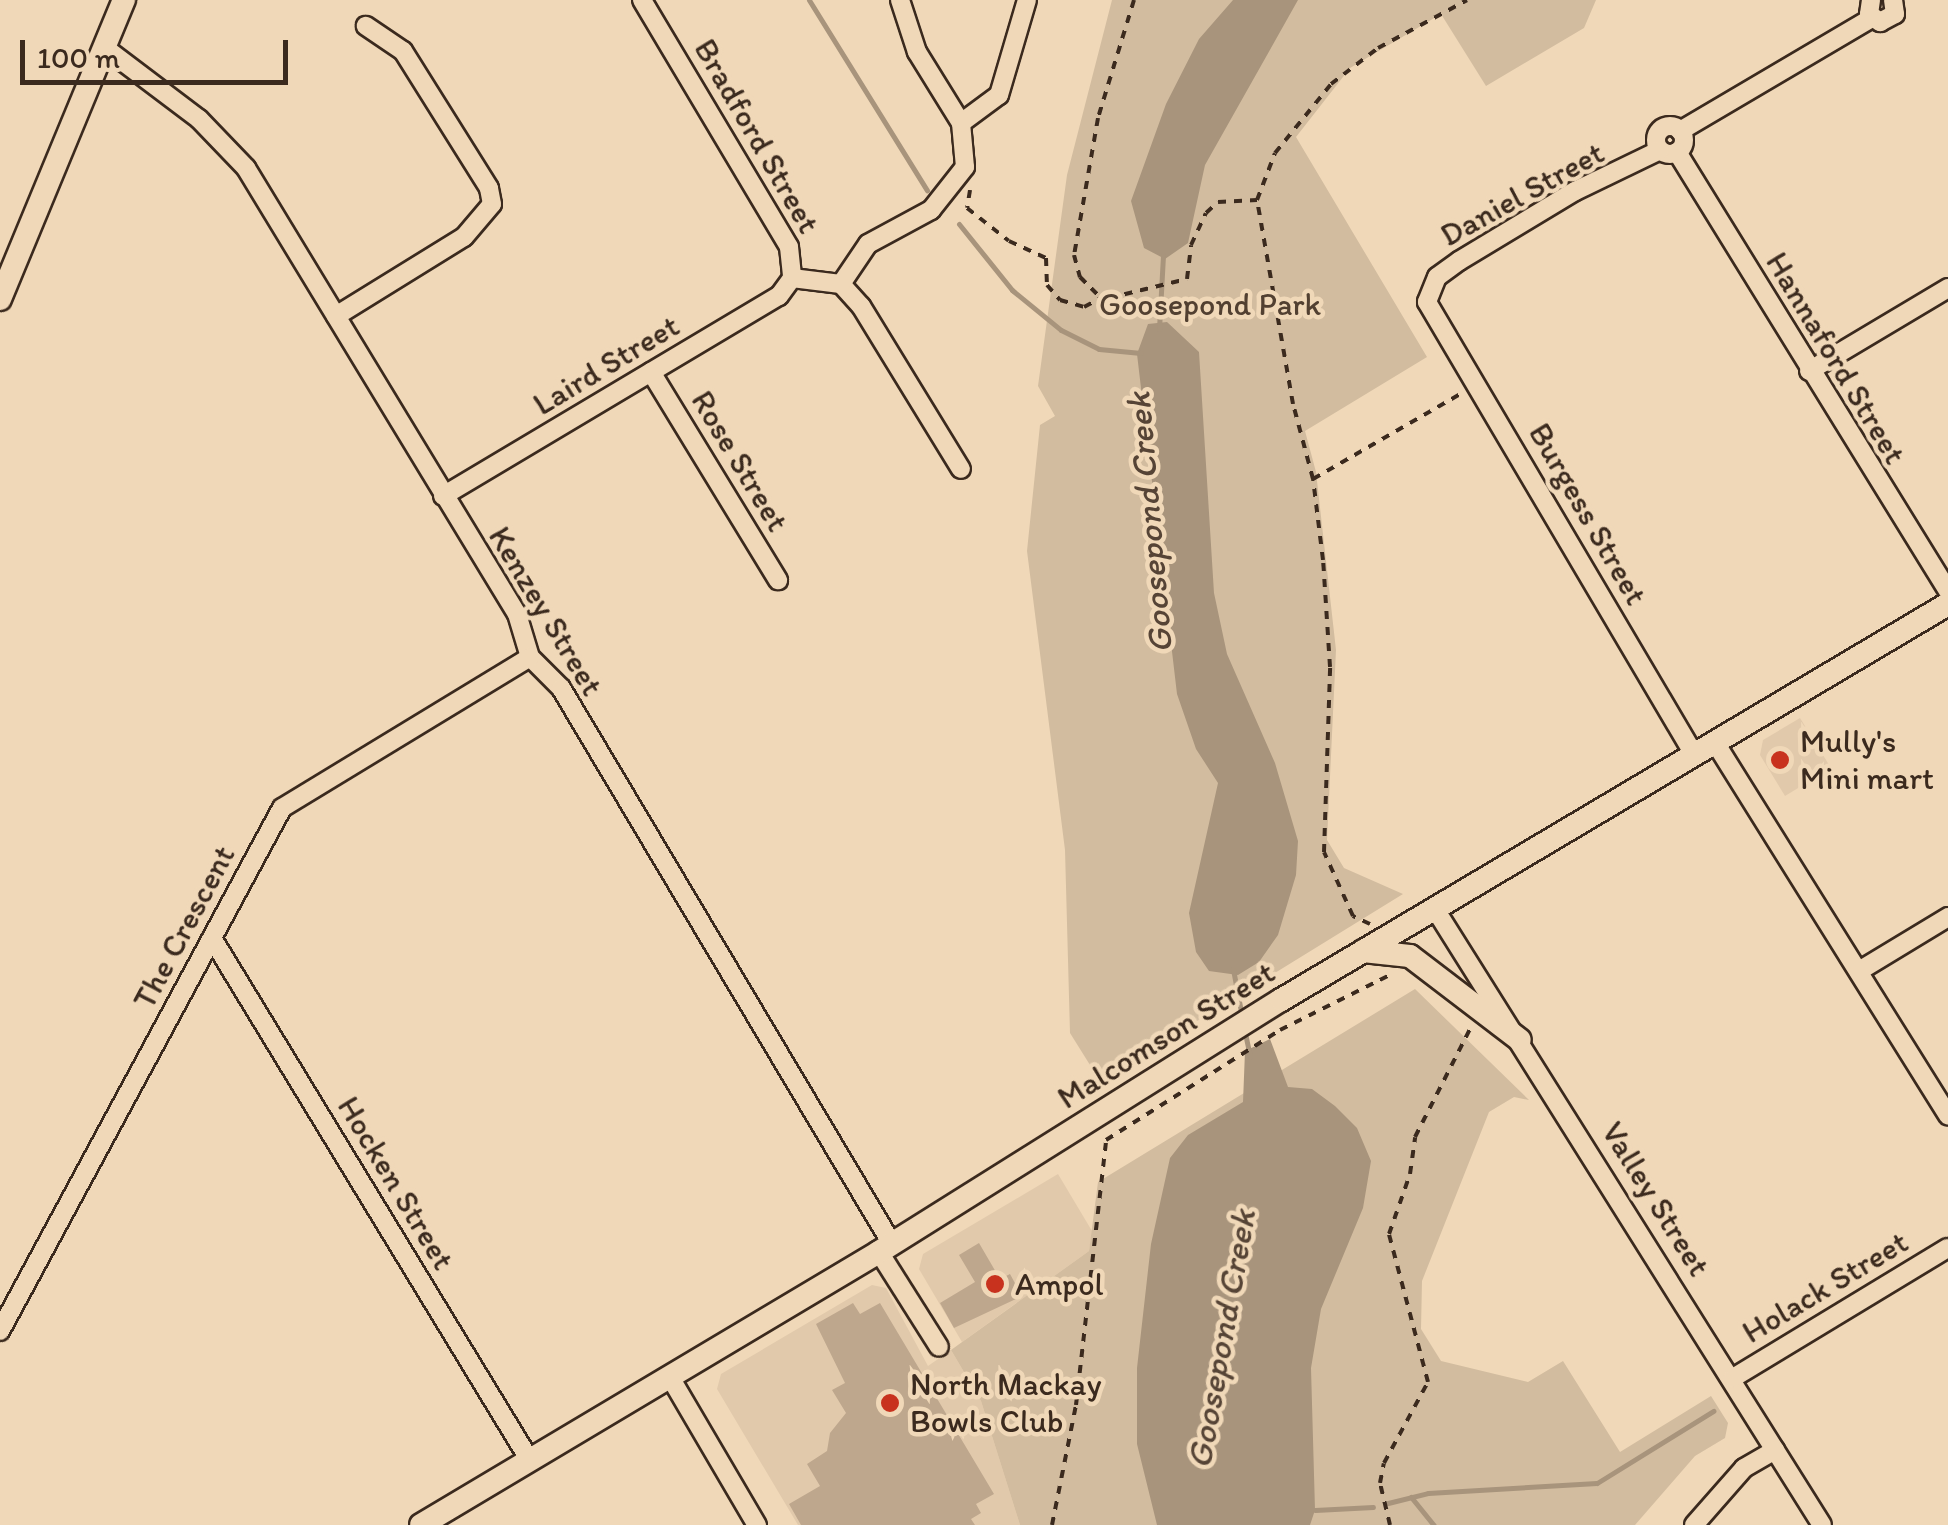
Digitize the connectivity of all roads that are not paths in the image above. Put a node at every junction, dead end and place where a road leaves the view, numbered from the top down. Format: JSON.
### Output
{"nodes":[{"id":1,"x":124,"y":0,"type":"edge"},
{"id":2,"x":642,"y":0,"type":"edge"},
{"id":3,"x":900,"y":0,"type":"edge"},
{"id":4,"x":1027,"y":0,"type":"edge"},
{"id":5,"x":1893,"y":0,"type":"edge"},
{"id":6,"x":1871,"y":9,"type":"edge"},
{"id":7,"x":366,"y":26,"type":"dead end"},
{"id":8,"x":106,"y":48,"type":"junction"},
{"id":9,"x":961,"y":123,"type":"junction"},
{"id":10,"x":1668,"y":151,"type":"junction"},
{"id":11,"x":792,"y":278,"type":"junction"},
{"id":12,"x":841,"y":284,"type":"junction"},
{"id":13,"x":1948,"y":288,"type":"edge"},
{"id":14,"x":0,"y":299,"type":"edge"},
{"id":15,"x":1428,"y":302,"type":"joint"},
{"id":16,"x":336,"y":316,"type":"junction"},
{"id":17,"x":651,"y":372,"type":"junction"},
{"id":18,"x":1808,"y":372,"type":"junction"},
{"id":19,"x":961,"y":469,"type":"dead end"},
{"id":20,"x":443,"y":496,"type":"junction"},
{"id":21,"x":778,"y":580,"type":"dead end"},
{"id":22,"x":1948,"y":592,"type":"edge"},
{"id":23,"x":1948,"y":604,"type":"edge"},
{"id":24,"x":530,"y":656,"type":"junction"},
{"id":25,"x":1716,"y":744,"type":"junction"},
{"id":26,"x":1695,"y":756,"type":"junction"},
{"id":27,"x":1436,"y":908,"type":"junction"},
{"id":28,"x":1948,"y":917,"type":"edge"},
{"id":29,"x":212,"y":938,"type":"junction"},
{"id":30,"x":1363,"y":951,"type":"junction"},
{"id":31,"x":1859,"y":971,"type":"junction"},
{"id":32,"x":1520,"y":1040,"type":"junction"},
{"id":33,"x":1948,"y":1115,"type":"edge"},
{"id":34,"x":886,"y":1248,"type":"junction"},
{"id":35,"x":1948,"y":1248,"type":"edge"},
{"id":36,"x":0,"y":1331,"type":"edge"},
{"id":37,"x":939,"y":1347,"type":"dead end"},
{"id":38,"x":670,"y":1377,"type":"junction"},
{"id":39,"x":1733,"y":1378,"type":"junction"},
{"id":40,"x":1775,"y":1450,"type":"junction"},
{"id":41,"x":529,"y":1460,"type":"junction"},
{"id":42,"x":425,"y":1524,"type":"edge"},
{"id":43,"x":757,"y":1525,"type":"edge"},
{"id":44,"x":1694,"y":1525,"type":"edge"},
{"id":45,"x":1822,"y":1525,"type":"edge"}],
"edges":[{"from":1,"to":8,"type":"main road"},
{"from":2,"to":11,"type":"street","name":"Bradford Street"},
{"from":3,"to":9,"type":"street"},
{"from":4,"to":9,"type":"street"},
{"from":5,"to":6,"type":"street"},
{"from":6,"to":10,"type":"street","name":"Daniel Street"},
{"from":7,"to":16,"type":"street"},
{"from":8,"to":14,"type":"main road"},
{"from":8,"to":16,"type":"street","name":"Kenzey Street"},
{"from":9,"to":12,"type":"street"},
{"from":10,"to":15,"type":"street","name":"Daniel Street"},
{"from":10,"to":18,"type":"street","name":"Hannaford Street"},
{"from":11,"to":12,"type":"street","name":"Bradford Street"},
{"from":11,"to":17,"type":"street","name":"Laird Street"},
{"from":12,"to":19,"type":"street"},
{"from":13,"to":18,"type":"street"},
{"from":15,"to":26,"type":"street","name":"Burgess Street"},
{"from":16,"to":20,"type":"street","name":"Kenzey Street"},
{"from":17,"to":20,"type":"street","name":"Laird Street"},
{"from":17,"to":21,"type":"street","name":"Rose Street"},
{"from":18,"to":22,"type":"street","name":"Hannaford Street"},
{"from":20,"to":24,"type":"street","name":"Kenzey Street"},
{"from":23,"to":25,"type":"main road","name":"Malcomson Street"},
{"from":24,"to":29,"type":"street","name":"The Crescent"},
{"from":24,"to":34,"type":"street","name":"Kenzey Street"},
{"from":25,"to":26,"type":"main road","name":"Malcomson Street"},
{"from":25,"to":31,"type":"street"},
{"from":26,"to":27,"type":"main road","name":"Malcomson Street"},
{"from":27,"to":30,"type":"main road","name":"Malcomson Street"},
{"from":27,"to":32,"type":"street","name":"Valley Street"},
{"from":28,"to":31,"type":"street"},
{"from":29,"to":36,"type":"street","name":"The Crescent"},
{"from":29,"to":41,"type":"street","name":"Hocken Street"},
{"from":30,"to":32,"type":"main road"},
{"from":30,"to":34,"type":"main road","name":"Malcomson Street"},
{"from":31,"to":33,"type":"street"},
{"from":32,"to":39,"type":"street","name":"Valley Street"},
{"from":34,"to":37,"type":"street","name":"Kenzey Street"},
{"from":34,"to":38,"type":"main road","name":"Malcomson Street"},
{"from":35,"to":39,"type":"street","name":"Holack Street"},
{"from":38,"to":41,"type":"main road","name":"Malcomson Street"},
{"from":38,"to":43,"type":"street"},
{"from":39,"to":40,"type":"street","name":"Valley Street"},
{"from":40,"to":44,"type":"street"},
{"from":40,"to":45,"type":"street","name":"Valley Street"},
{"from":41,"to":42,"type":"main road","name":"Malcomson Street"}]}
